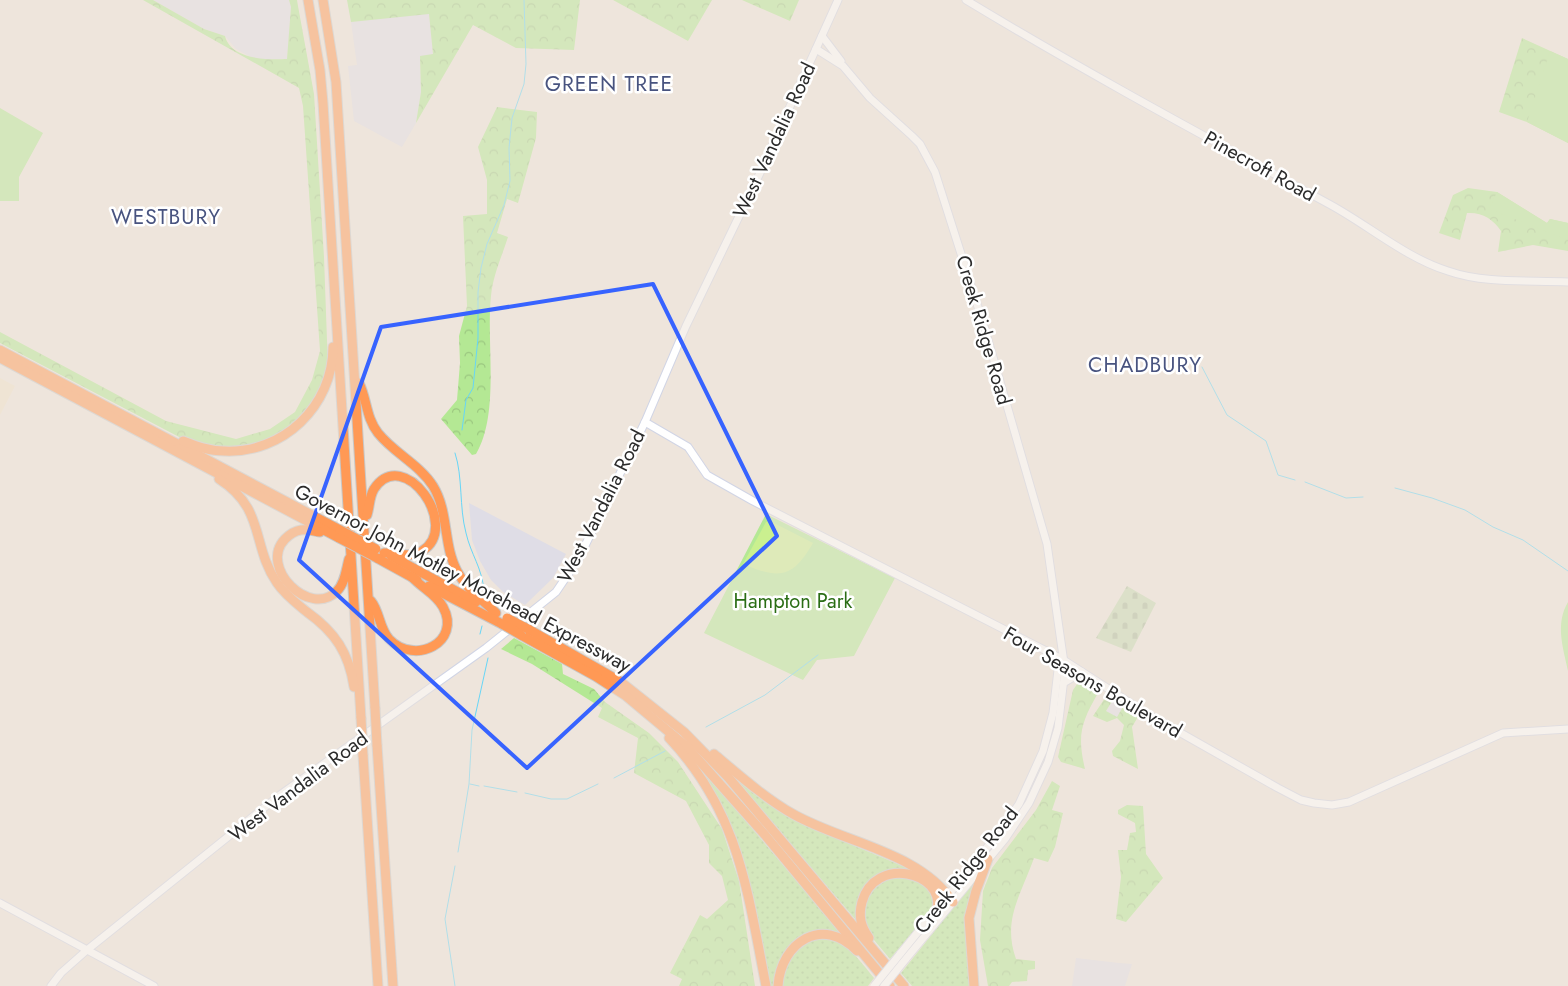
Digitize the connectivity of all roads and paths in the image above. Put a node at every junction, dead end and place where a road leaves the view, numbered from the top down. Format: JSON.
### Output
{"nodes":[{"id":1,"x":308,"y":0,"type":"edge"},
{"id":2,"x":323,"y":0,"type":"edge"},
{"id":3,"x":838,"y":0,"type":"edge"},
{"id":4,"x":966,"y":0,"type":"edge"},
{"id":5,"x":822,"y":36,"type":"junction"},
{"id":6,"x":816,"y":49,"type":"junction"},
{"id":7,"x":843,"y":66,"type":"junction"},
{"id":8,"x":1568,"y":282,"type":"edge"},
{"id":9,"x":335,"y":289,"type":"junction"},
{"id":10,"x":0,"y":350,"type":"edge"},
{"id":11,"x":0,"y":358,"type":"edge"},
{"id":12,"x":355,"y":378,"type":"junction"},
{"id":13,"x":645,"y":422,"type":"junction"},
{"id":14,"x":170,"y":440,"type":"junction"},
{"id":15,"x":176,"y":452,"type":"junction"},
{"id":16,"x":364,"y":522,"type":"junction"},
{"id":17,"x":327,"y":532,"type":"junction"},
{"id":18,"x":340,"y":534,"type":"junction"},
{"id":19,"x":379,"y":553,"type":"junction"},
{"id":20,"x":351,"y":554,"type":"junction"},
{"id":21,"x":412,"y":577,"type":"junction"},
{"id":22,"x":369,"y":598,"type":"junction"},
{"id":23,"x":496,"y":612,"type":"junction"},
{"id":24,"x":504,"y":621,"type":"junction"},
{"id":25,"x":525,"y":632,"type":"junction"},
{"id":26,"x":1062,"y":659,"type":"junction"},
{"id":27,"x":1082,"y":672,"type":"junction"},
{"id":28,"x":1065,"y":682,"type":"junction"},
{"id":29,"x":626,"y":696,"type":"junction"},
{"id":30,"x":360,"y":697,"type":"junction"},
{"id":31,"x":1568,"y":728,"type":"edge"},
{"id":32,"x":684,"y":732,"type":"junction"},
{"id":33,"x":988,"y":859,"type":"junction"},
{"id":34,"x":951,"y":899,"type":"junction"},
{"id":35,"x":0,"y":903,"type":"edge"},
{"id":36,"x":937,"y":909,"type":"junction"},
{"id":37,"x":88,"y":950,"type":"junction"},
{"id":38,"x":879,"y":956,"type":"junction"},
{"id":39,"x":903,"y":957,"type":"junction"},
{"id":40,"x":872,"y":965,"type":"junction"},
{"id":41,"x":51,"y":986,"type":"edge"},
{"id":42,"x":154,"y":986,"type":"edge"},
{"id":43,"x":378,"y":986,"type":"edge"},
{"id":44,"x":393,"y":986,"type":"edge"},
{"id":45,"x":766,"y":986,"type":"edge"},
{"id":46,"x":778,"y":986,"type":"edge"},
{"id":47,"x":874,"y":986,"type":"edge"},
{"id":48,"x":884,"y":986,"type":"edge"},
{"id":49,"x":890,"y":986,"type":"edge"},
{"id":50,"x":904,"y":986,"type":"edge"},
{"id":51,"x":974,"y":986,"type":"edge"}],
"edges":[{"from":1,"to":9,"type":"highway"},
{"from":2,"to":12,"type":"highway"},
{"from":3,"to":5,"type":"main road","name":"West Vandalia Road"},
{"from":4,"to":8,"type":"main road","name":"Pinecroft Road"},
{"from":5,"to":6,"type":"main road","name":"West Vandalia Road"},
{"from":5,"to":7,"type":"main road"},
{"from":6,"to":7,"type":"main road","name":"Creek Ridge Road"},
{"from":6,"to":13,"type":"main road","name":"West Vandalia Road"},
{"from":7,"to":26,"type":"main road","name":"Creek Ridge Road"},
{"from":9,"to":14,"type":"highway"},
{"from":9,"to":20,"type":"highway"},
{"from":10,"to":14,"type":"highway","name":"Governor John Motley Morehead Expressway"},
{"from":11,"to":15,"type":"highway","name":"Governor John Motley Morehead Expressway"},
{"from":12,"to":16,"type":"highway"},
{"from":12,"to":23,"type":"highway"},
{"from":13,"to":26,"type":"main road","name":"Four Seasons Boulevard"},
{"from":13,"to":37,"type":"main road","name":"West Vandalia Road"},
{"from":14,"to":18,"type":"highway","name":"Governor John Motley Morehead Expressway"},
{"from":15,"to":17,"type":"highway","name":"Governor John Motley Morehead Expressway"},
{"from":15,"to":30,"type":"highway"},
{"from":16,"to":19,"type":"highway"},
{"from":16,"to":22,"type":"highway"},
{"from":17,"to":18,"type":"highway","name":"Governor John Motley Morehead Expressway"},
{"from":17,"to":20,"type":"highway"},
{"from":18,"to":19,"type":"highway","name":"Governor John Motley Morehead Expressway","bridge":true},
{"from":19,"to":21,"type":"highway","name":"Governor John Motley Morehead Expressway"},
{"from":19,"to":23,"type":"highway","name":"Governor John Motley Morehead Expressway"},
{"from":20,"to":30,"type":"highway"},
{"from":21,"to":22,"type":"highway"},
{"from":21,"to":24,"type":"highway","name":"Governor John Motley Morehead Expressway"},
{"from":22,"to":44,"type":"highway","bridge":true},
{"from":23,"to":24,"type":"highway","name":"Governor John Motley Morehead Expressway"},
{"from":24,"to":25,"type":"highway","name":"Governor John Motley Morehead Expressway","bridge":true},
{"from":25,"to":29,"type":"highway","name":"Governor John Motley Morehead Expressway"},
{"from":25,"to":32,"type":"highway","name":"Governor John Motley Morehead Expressway"},
{"from":26,"to":27,"type":"main road","name":"Four Seasons Boulevard"},
{"from":26,"to":28,"type":"main road","name":"Creek Ridge Road"},
{"from":26,"to":34,"type":"main road","name":"Creek Ridge Road"},
{"from":27,"to":28,"type":"main road"},
{"from":27,"to":31,"type":"main road","name":"Four Seasons Boulevard"},
{"from":28,"to":33,"type":"main road","name":"Creek Ridge Road"},
{"from":29,"to":40,"type":"highway","name":"Governor John Motley Morehead Expressway"},
{"from":29,"to":45,"type":"highway"},
{"from":30,"to":43,"type":"highway","bridge":true},
{"from":32,"to":34,"type":"highway"},
{"from":32,"to":38,"type":"highway","name":"Governor John Motley Morehead Expressway"},
{"from":33,"to":34,"type":"main road","name":"Creek Ridge Road"},
{"from":33,"to":51,"type":"highway"},
{"from":34,"to":36,"type":"main road","name":"Creek Ridge Road"},
{"from":34,"to":39,"type":"main road","name":"Creek Ridge Road"},
{"from":35,"to":37,"type":"main road"},
{"from":36,"to":38,"type":"highway"},
{"from":36,"to":39,"type":"main road","name":"Creek Ridge Road"},
{"from":37,"to":41,"type":"main road","name":"West Vandalia Road"},
{"from":37,"to":42,"type":"main road"},
{"from":38,"to":50,"type":"highway","name":"Governor John Motley Morehead Expressway"},
{"from":39,"to":47,"type":"main road","name":"Creek Ridge Road","bridge":true},
{"from":39,"to":48,"type":"main road","name":"Creek Ridge Road","bridge":true},
{"from":40,"to":46,"type":"highway"},
{"from":40,"to":49,"type":"highway","name":"Governor John Motley Morehead Expressway"}]}
